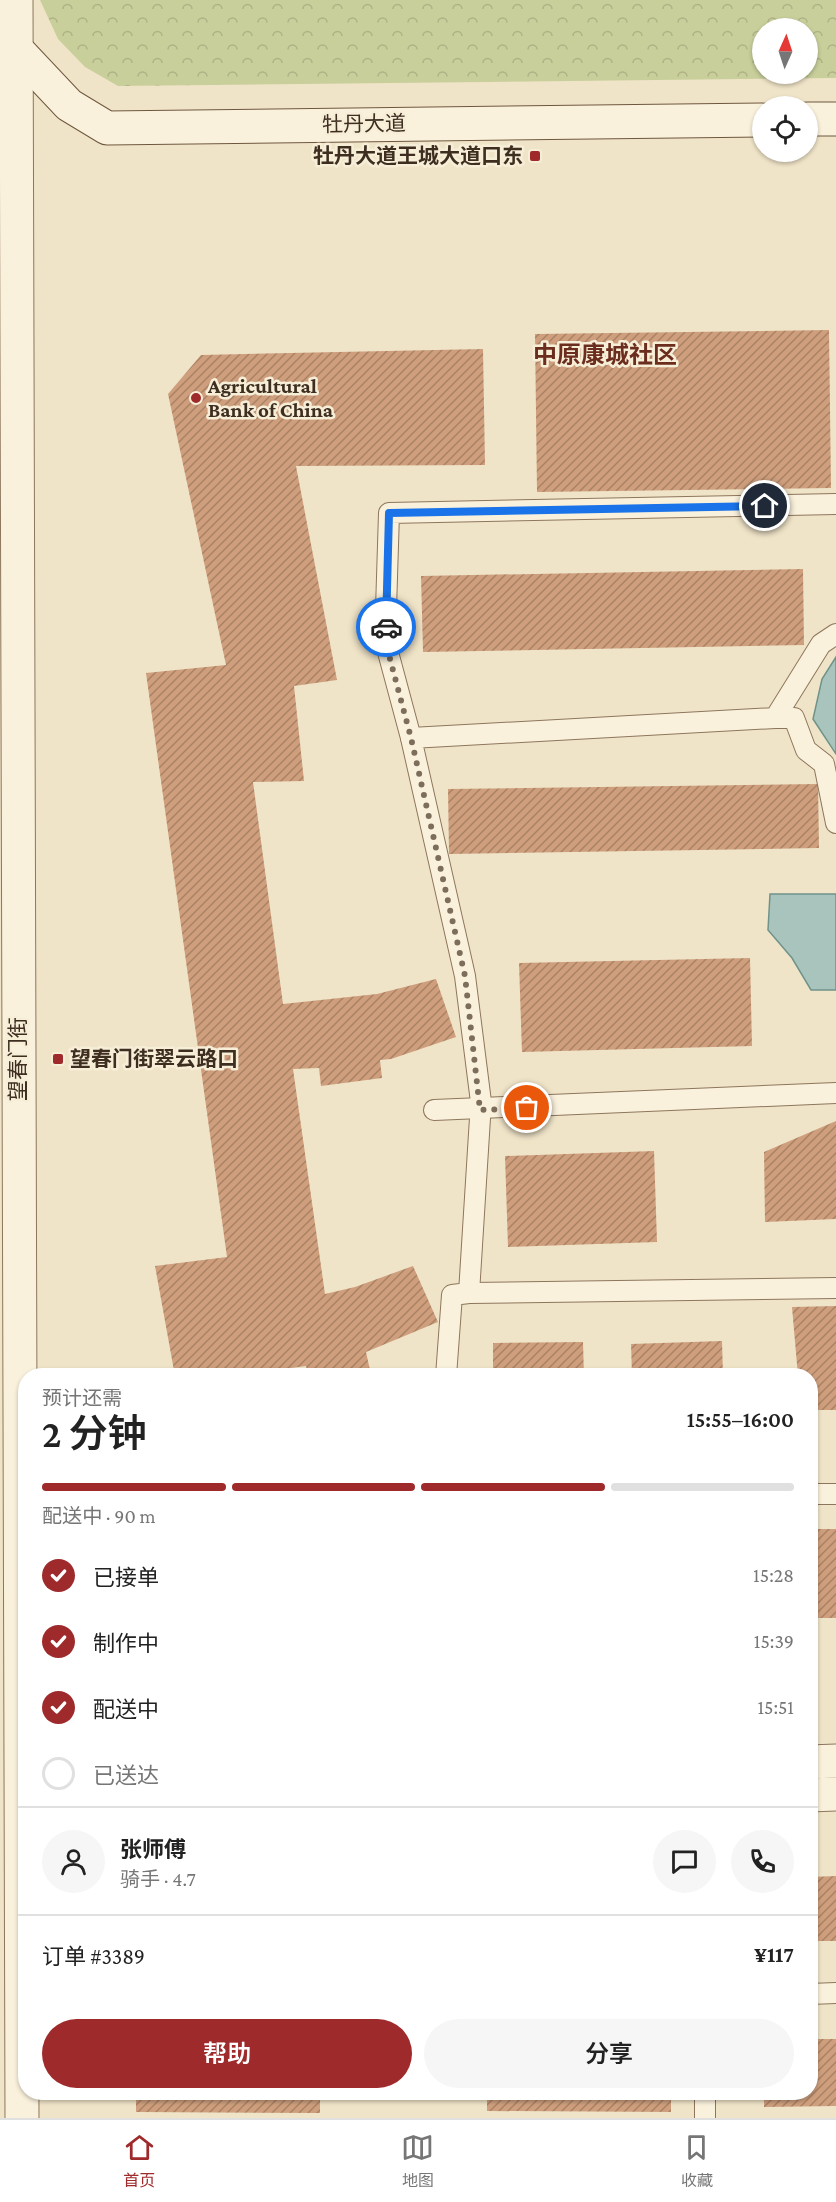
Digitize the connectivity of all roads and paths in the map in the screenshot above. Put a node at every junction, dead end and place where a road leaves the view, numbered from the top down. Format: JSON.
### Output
{"nodes":[{"id":1,"x":16,"y":0,"type":"edge"},
{"id":2,"x":8,"y":44,"type":"edge"},
{"id":3,"x":818,"y":119,"type":"edge"},
{"id":4,"x":836,"y":119,"type":"edge"},
{"id":5,"x":752,"y":120,"type":"edge"},
{"id":6,"x":836,"y":504,"type":"edge"},
{"id":7,"x":836,"y":634,"type":"edge"},
{"id":8,"x":775,"y":718,"type":"junction"},
{"id":9,"x":411,"y":738,"type":"junction"},
{"id":10,"x":836,"y":822,"type":"edge"},
{"id":11,"x":836,"y":1093,"type":"edge"},
{"id":12,"x":434,"y":1110,"type":"dead end"},
{"id":13,"x":480,"y":1110,"type":"junction"},
{"id":14,"x":836,"y":1288,"type":"edge"},
{"id":15,"x":469,"y":1293,"type":"junction"},
{"id":16,"x":447,"y":1368,"type":"edge"},
{"id":17,"x":818,"y":1494,"type":"edge"},
{"id":18,"x":836,"y":1494,"type":"edge"},
{"id":19,"x":836,"y":1761,"type":"edge"},
{"id":20,"x":818,"y":1762,"type":"edge"},
{"id":21,"x":15,"y":1772,"type":"edge"},
{"id":22,"x":836,"y":1794,"type":"edge"},
{"id":23,"x":818,"y":1795,"type":"edge"},
{"id":24,"x":15,"y":1811,"type":"edge"},
{"id":25,"x":18,"y":1943,"type":"edge"},
{"id":26,"x":836,"y":1993,"type":"edge"},
{"id":27,"x":818,"y":1994,"type":"edge"},
{"id":28,"x":22,"y":2100,"type":"edge"},
{"id":29,"x":705,"y":2100,"type":"edge"},
{"id":30,"x":22,"y":2118,"type":"edge"},
{"id":31,"x":705,"y":2118,"type":"edge"}],
"edges":[{"from":1,"to":2,"type":"street","name":"望春门街"},
{"from":2,"to":5,"type":"street","name":"牡丹大道"},
{"from":2,"to":21,"type":"street","name":"望春门街"},
{"from":3,"to":4,"type":"street"},
{"from":6,"to":9,"type":"lane"},
{"from":7,"to":8,"type":"lane"},
{"from":8,"to":9,"type":"lane"},
{"from":8,"to":10,"type":"lane"},
{"from":9,"to":13,"type":"lane"},
{"from":11,"to":13,"type":"lane"},
{"from":12,"to":13,"type":"lane"},
{"from":13,"to":15,"type":"lane"},
{"from":14,"to":15,"type":"lane"},
{"from":15,"to":16,"type":"lane"},
{"from":17,"to":18,"type":"lane"},
{"from":19,"to":20,"type":"street"},
{"from":21,"to":24,"type":"street","name":"望春门街"},
{"from":22,"to":23,"type":"street"},
{"from":24,"to":25,"type":"street","name":"望春门街"},
{"from":26,"to":27,"type":"lane"},
{"from":28,"to":30,"type":"street","name":"望春门街"},
{"from":29,"to":31,"type":"lane"}]}
